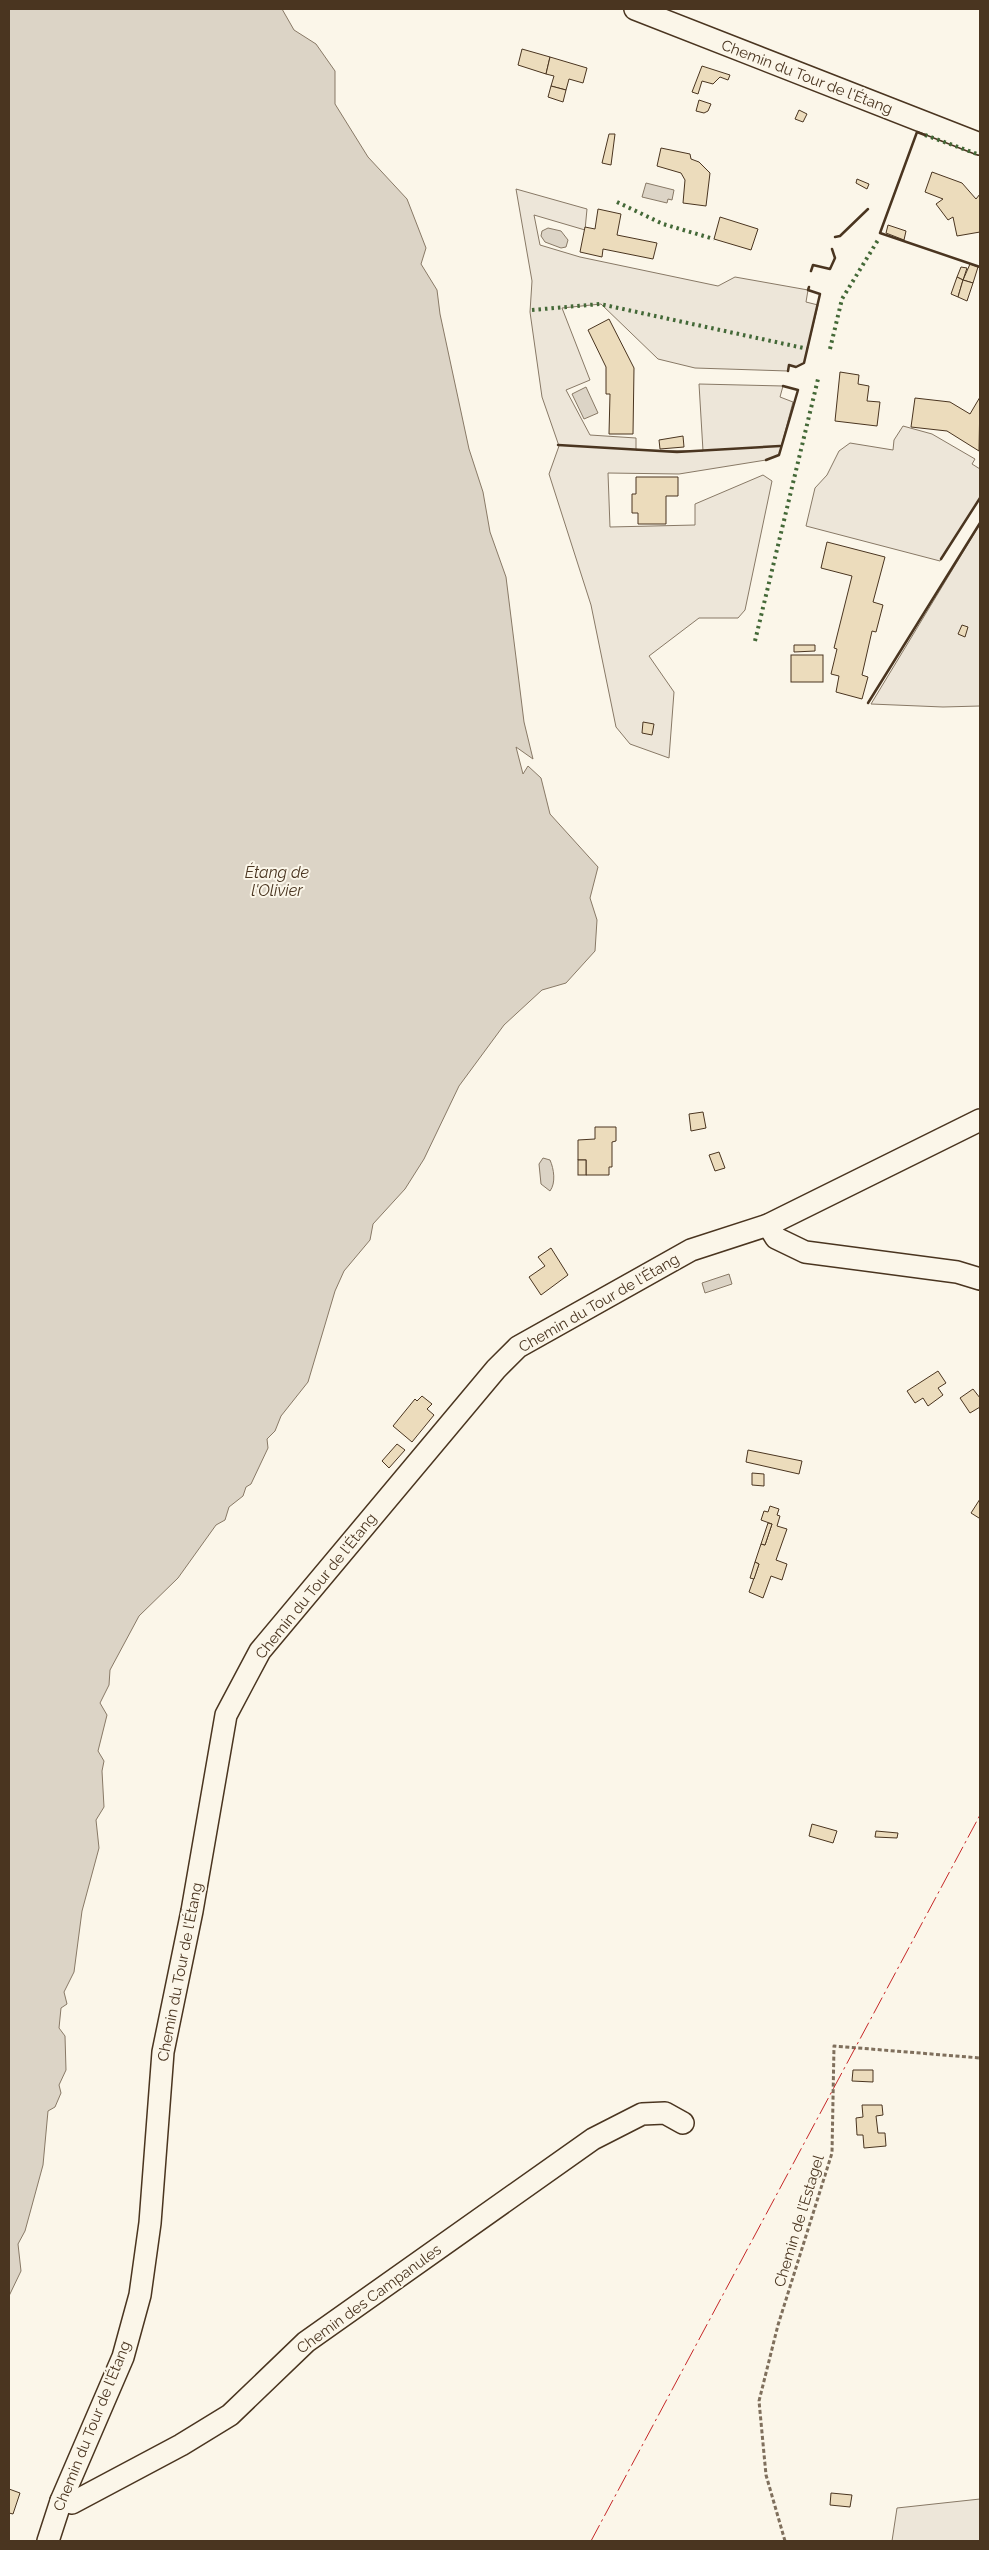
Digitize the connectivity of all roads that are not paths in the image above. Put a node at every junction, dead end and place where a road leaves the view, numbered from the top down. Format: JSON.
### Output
{"nodes":[{"id":1,"x":635,"y":9,"type":"edge"},
{"id":2,"x":980,"y":144,"type":"edge"},
{"id":3,"x":980,"y":1120,"type":"edge"},
{"id":4,"x":768,"y":1225,"type":"junction"},
{"id":5,"x":980,"y":1279,"type":"edge"},
{"id":6,"x":683,"y":2123,"type":"dead end"},
{"id":7,"x":61,"y":2501,"type":"junction"},
{"id":8,"x":48,"y":2541,"type":"edge"}],
"edges":[{"from":1,"to":2,"type":"street","name":"Chemin du Tour de l'Étang"},
{"from":3,"to":4,"type":"street","name":"Chemin du Tour de l'Étang"},
{"from":4,"to":5,"type":"street"},
{"from":4,"to":7,"type":"street","name":"Chemin du Tour de l'Étang"},
{"from":6,"to":7,"type":"street","name":"Chemin des Campanules"},
{"from":7,"to":8,"type":"street","name":"Chemin du Tour de l'Étang"}]}
